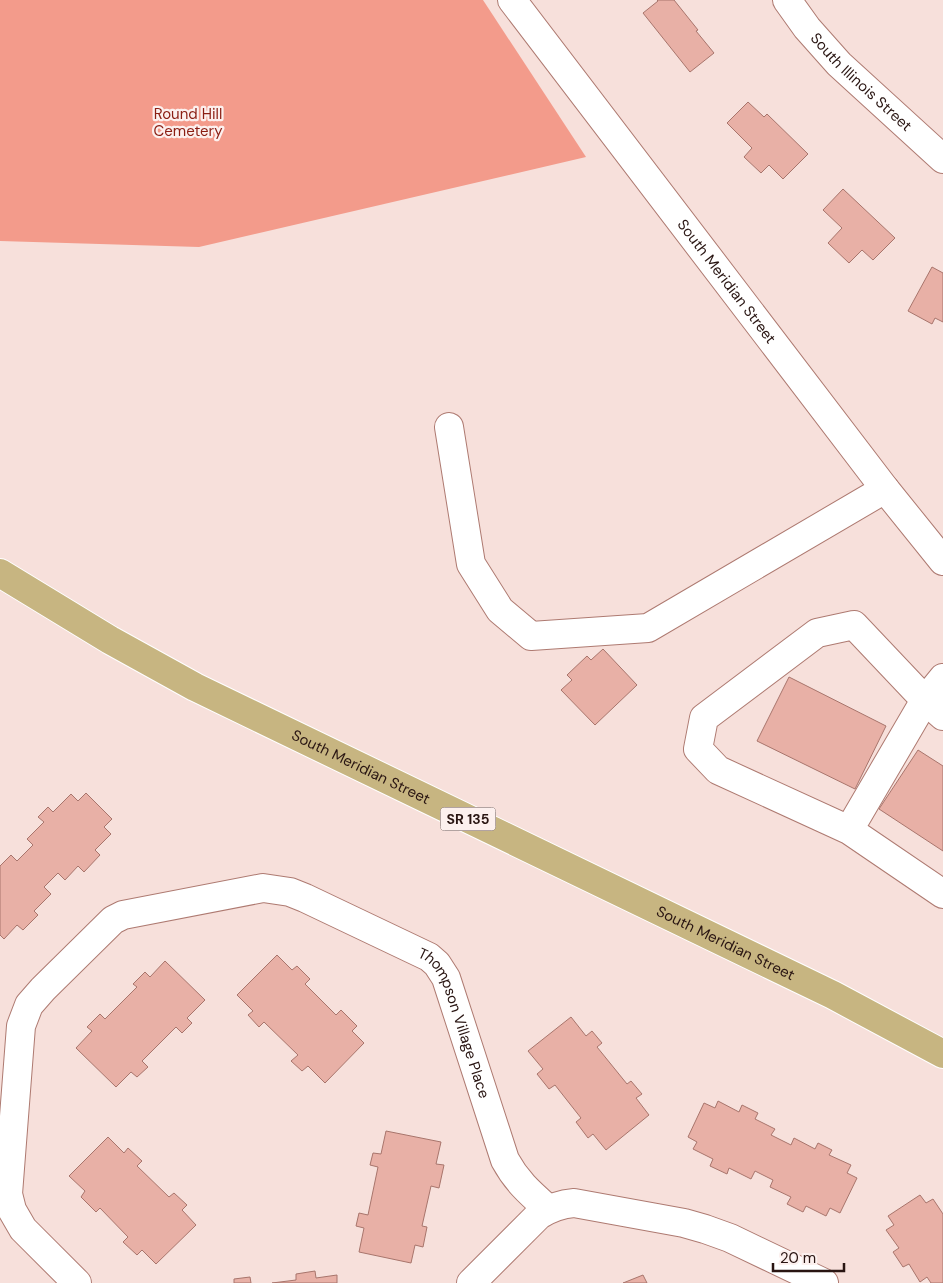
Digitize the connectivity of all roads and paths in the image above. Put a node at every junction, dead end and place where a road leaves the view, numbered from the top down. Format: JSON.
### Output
{"nodes":[{"id":1,"x":512,"y":0,"type":"edge"},
{"id":2,"x":787,"y":0,"type":"edge"},
{"id":3,"x":943,"y":159,"type":"edge"},
{"id":4,"x":449,"y":427,"type":"dead end"},
{"id":5,"x":885,"y":489,"type":"junction"},
{"id":6,"x":943,"y":561,"type":"edge"},
{"id":7,"x":0,"y":573,"type":"edge"},
{"id":8,"x":943,"y":678,"type":"edge"},
{"id":9,"x":934,"y":708,"type":"edge"},
{"id":10,"x":848,"y":830,"type":"junction"},
{"id":11,"x":943,"y":894,"type":"edge"},
{"id":12,"x":943,"y":1053,"type":"edge"},
{"id":13,"x":548,"y":1209,"type":"junction"},
{"id":14,"x":77,"y":1283,"type":"edge"},
{"id":15,"x":471,"y":1283,"type":"edge"},
{"id":16,"x":824,"y":1283,"type":"edge"}],
"edges":[{"from":1,"to":5,"type":"street","name":"South Meridian Street"},
{"from":2,"to":3,"type":"street","name":"South Illinois Street"},
{"from":4,"to":5,"type":"street"},
{"from":5,"to":6,"type":"street","name":"South Meridian Street"},
{"from":7,"to":12,"type":"main road","name":"South Meridian Street","number":"SR 135"},
{"from":8,"to":9,"type":"street"},
{"from":9,"to":10,"type":"street"},
{"from":9,"to":10,"type":"street"},
{"from":10,"to":11,"type":"street"},
{"from":13,"to":14,"type":"street","name":"Thompson Village Place"},
{"from":13,"to":15,"type":"street"},
{"from":13,"to":16,"type":"street"}]}
